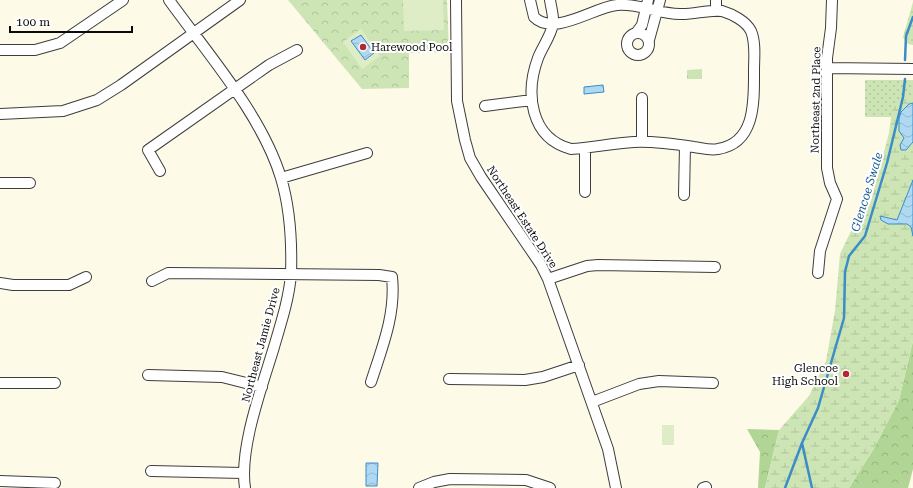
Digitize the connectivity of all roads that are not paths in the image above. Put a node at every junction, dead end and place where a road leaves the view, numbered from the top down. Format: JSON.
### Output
{"nodes":[{"id":1,"x":123,"y":0,"type":"edge"},
{"id":2,"x":169,"y":0,"type":"edge"},
{"id":3,"x":240,"y":0,"type":"edge"},
{"id":4,"x":456,"y":0,"type":"edge"},
{"id":5,"x":530,"y":0,"type":"edge"},
{"id":6,"x":550,"y":0,"type":"edge"},
{"id":7,"x":716,"y":0,"type":"edge"},
{"id":8,"x":832,"y":0,"type":"edge"},
{"id":9,"x":647,"y":4,"type":"edge"},
{"id":10,"x":658,"y":5,"type":"edge"},
{"id":11,"x":716,"y":11,"type":"junction"},
{"id":12,"x":553,"y":24,"type":"junction"},
{"id":13,"x":636,"y":33,"type":"junction"},
{"id":14,"x":193,"y":34,"type":"junction"},
{"id":15,"x":649,"y":40,"type":"junction"},
{"id":16,"x":0,"y":50,"type":"edge"},
{"id":17,"x":297,"y":50,"type":"dead end"},
{"id":18,"x":827,"y":68,"type":"junction"},
{"id":19,"x":913,"y":69,"type":"edge"},
{"id":20,"x":235,"y":90,"type":"junction"},
{"id":21,"x":642,"y":98,"type":"dead end"},
{"id":22,"x":532,"y":100,"type":"junction"},
{"id":23,"x":485,"y":106,"type":"dead end"},
{"id":24,"x":0,"y":114,"type":"edge"},
{"id":25,"x":642,"y":142,"type":"junction"},
{"id":26,"x":685,"y":146,"type":"junction"},
{"id":27,"x":585,"y":149,"type":"junction"},
{"id":28,"x":367,"y":153,"type":"dead end"},
{"id":29,"x":160,"y":171,"type":"dead end"},
{"id":30,"x":281,"y":178,"type":"junction"},
{"id":31,"x":0,"y":183,"type":"edge"},
{"id":32,"x":30,"y":183,"type":"dead end"},
{"id":33,"x":585,"y":192,"type":"dead end"},
{"id":34,"x":684,"y":195,"type":"dead end"},
{"id":35,"x":715,"y":267,"type":"dead end"},
{"id":36,"x":818,"y":273,"type":"dead end"},
{"id":37,"x":291,"y":274,"type":"junction"},
{"id":38,"x":86,"y":277,"type":"dead end"},
{"id":39,"x":548,"y":280,"type":"junction"},
{"id":40,"x":152,"y":281,"type":"dead end"},
{"id":41,"x":0,"y":284,"type":"edge"},
{"id":42,"x":579,"y":365,"type":"junction"},
{"id":43,"x":148,"y":375,"type":"dead end"},
{"id":44,"x":449,"y":379,"type":"dead end"},
{"id":45,"x":371,"y":382,"type":"dead end"},
{"id":46,"x":0,"y":383,"type":"edge"},
{"id":47,"x":55,"y":383,"type":"dead end"},
{"id":48,"x":713,"y":383,"type":"dead end"},
{"id":49,"x":262,"y":387,"type":"junction"},
{"id":50,"x":592,"y":402,"type":"junction"},
{"id":51,"x":151,"y":471,"type":"dead end"},
{"id":52,"x":243,"y":473,"type":"junction"},
{"id":53,"x":0,"y":481,"type":"edge"},
{"id":54,"x":54,"y":482,"type":"dead end"},
{"id":55,"x":496,"y":484,"type":"edge"},
{"id":56,"x":245,"y":488,"type":"edge"},
{"id":57,"x":419,"y":488,"type":"edge"},
{"id":58,"x":550,"y":488,"type":"edge"},
{"id":59,"x":616,"y":488,"type":"edge"}],
"edges":[{"from":1,"to":16,"type":"street"},
{"from":2,"to":14,"type":"street","name":"Northeast Jamie Drive"},
{"from":3,"to":14,"type":"street"},
{"from":4,"to":39,"type":"street","name":"Northeast Estate Drive"},
{"from":5,"to":12,"type":"street"},
{"from":6,"to":12,"type":"street"},
{"from":7,"to":11,"type":"street"},
{"from":8,"to":18,"type":"street","name":"Northeast 2nd Place"},
{"from":9,"to":10,"type":"street"},
{"from":9,"to":12,"type":"street"},
{"from":9,"to":13,"type":"street"},
{"from":10,"to":11,"type":"street"},
{"from":10,"to":15,"type":"street"},
{"from":11,"to":26,"type":"street"},
{"from":12,"to":22,"type":"street"},
{"from":13,"to":15,"type":"street"},
{"from":13,"to":15,"type":"street"},
{"from":14,"to":20,"type":"street","name":"Northeast Jamie Drive"},
{"from":14,"to":24,"type":"street"},
{"from":17,"to":20,"type":"street"},
{"from":18,"to":19,"type":"street"},
{"from":18,"to":36,"type":"street","name":"Northeast 2nd Place"},
{"from":20,"to":29,"type":"street"},
{"from":20,"to":30,"type":"street","name":"Northeast Jamie Drive"},
{"from":21,"to":25,"type":"street"},
{"from":22,"to":23,"type":"street"},
{"from":22,"to":27,"type":"street"},
{"from":25,"to":26,"type":"street"},
{"from":25,"to":27,"type":"street"},
{"from":26,"to":34,"type":"street"},
{"from":27,"to":33,"type":"street"},
{"from":28,"to":30,"type":"street"},
{"from":30,"to":37,"type":"street","name":"Northeast Jamie Drive"},
{"from":31,"to":32,"type":"street"},
{"from":35,"to":39,"type":"street"},
{"from":37,"to":40,"type":"street"},
{"from":37,"to":45,"type":"street"},
{"from":37,"to":49,"type":"street","name":"Northeast Jamie Drive"},
{"from":38,"to":41,"type":"street"},
{"from":39,"to":42,"type":"street","name":"Northeast Estate Drive"},
{"from":42,"to":44,"type":"street"},
{"from":42,"to":50,"type":"street","name":"Northeast Estate Drive"},
{"from":43,"to":49,"type":"street"},
{"from":46,"to":47,"type":"street"},
{"from":48,"to":50,"type":"street"},
{"from":49,"to":52,"type":"street","name":"Northeast Jamie Drive"},
{"from":50,"to":59,"type":"street","name":"Northeast Estate Drive"},
{"from":51,"to":52,"type":"street"},
{"from":52,"to":56,"type":"street","name":"Northeast Jamie Drive"},
{"from":53,"to":54,"type":"street"},
{"from":55,"to":57,"type":"street"},
{"from":55,"to":58,"type":"street"}]}
